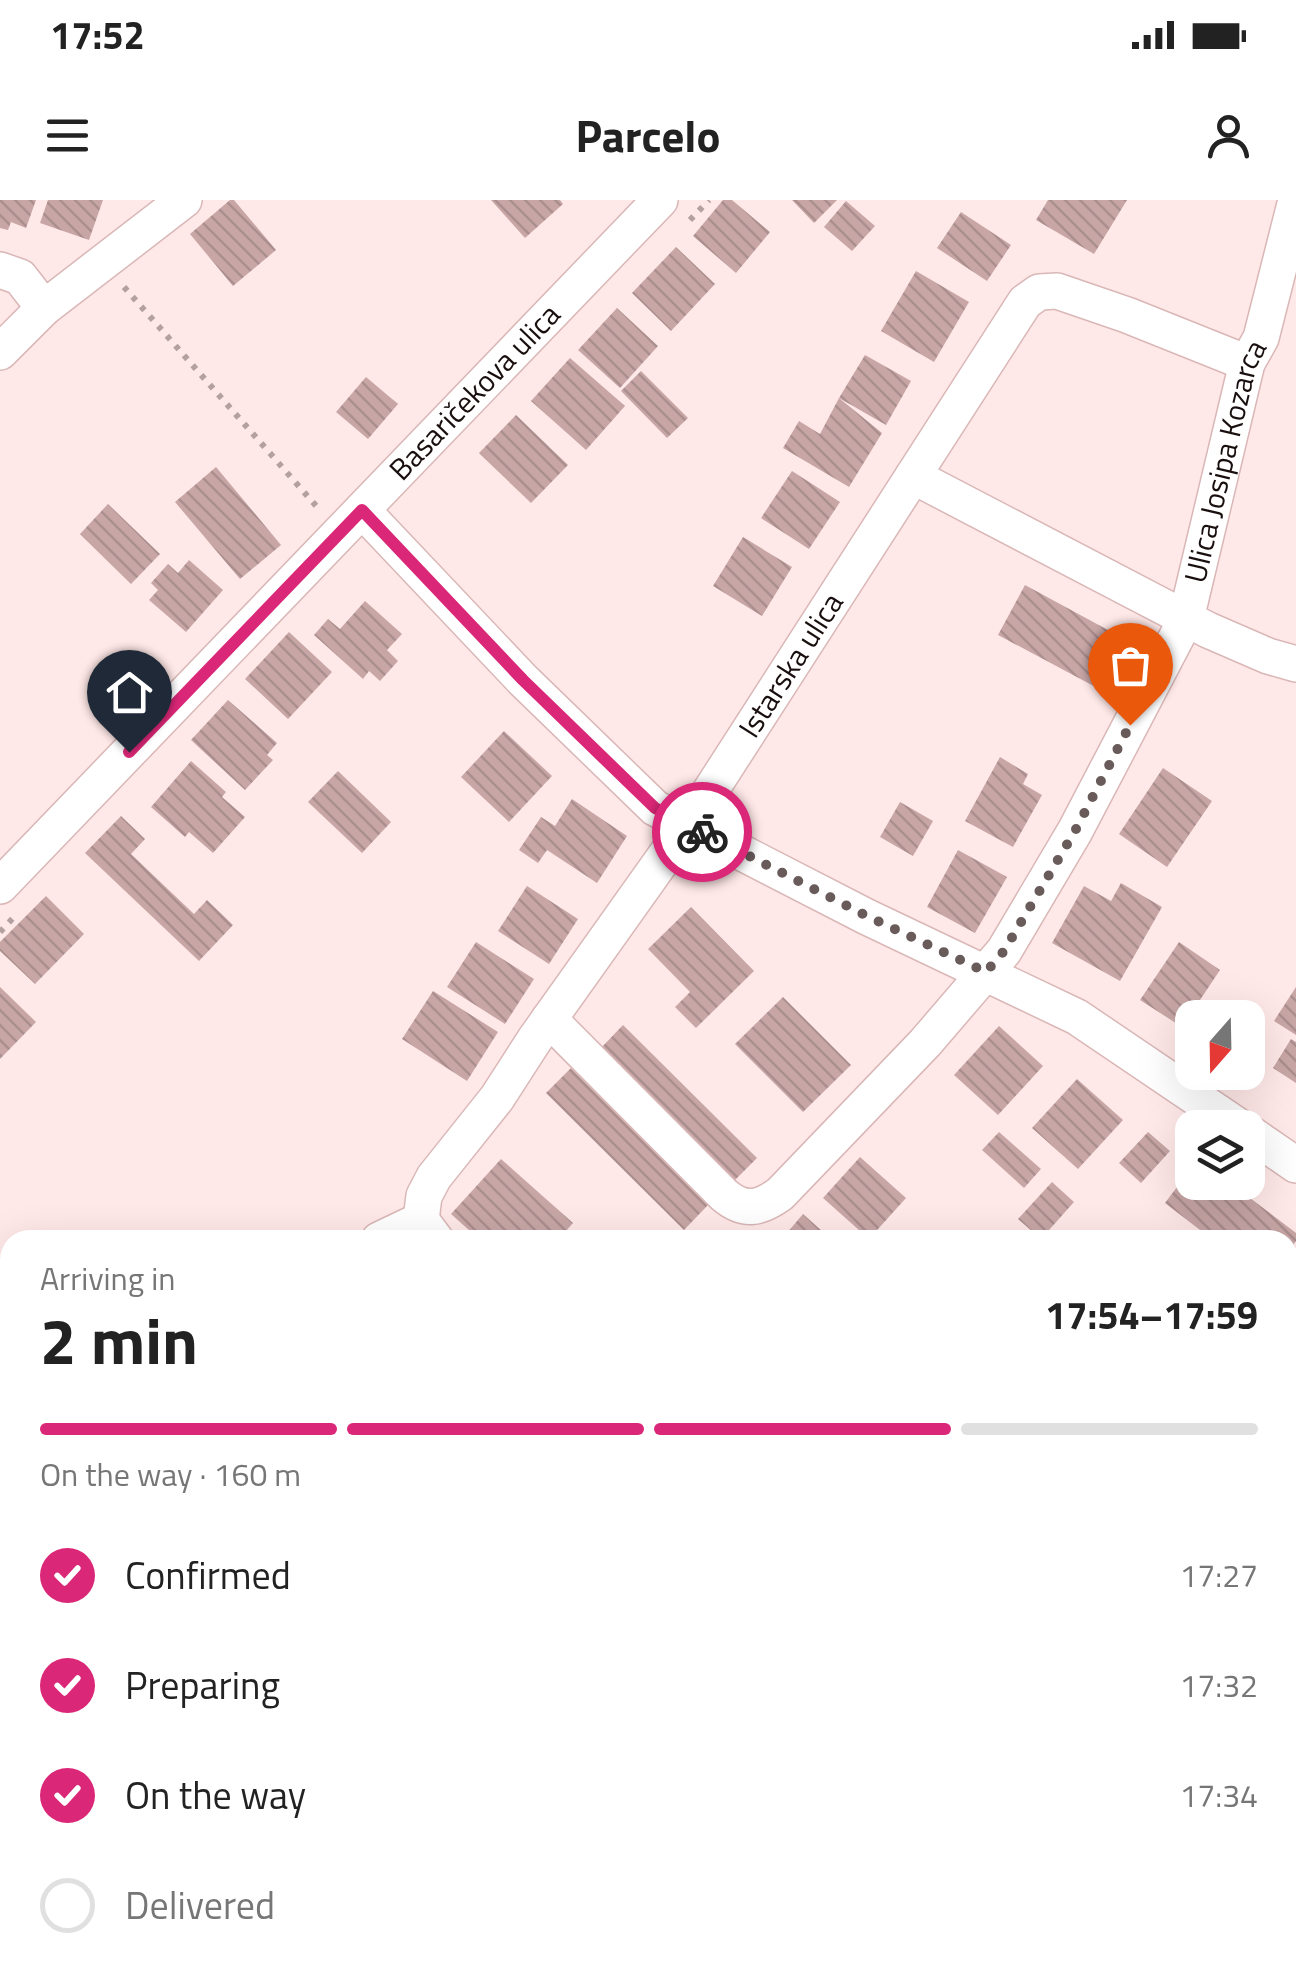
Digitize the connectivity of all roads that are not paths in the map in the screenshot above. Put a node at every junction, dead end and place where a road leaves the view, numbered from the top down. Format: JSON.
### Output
{"nodes":[{"id":1,"x":184,"y":200,"type":"edge"},
{"id":2,"x":660,"y":200,"type":"edge"},
{"id":3,"x":1296,"y":200,"type":"edge"},
{"id":4,"x":0,"y":270,"type":"edge"},
{"id":5,"x":44,"y":308,"type":"junction"},
{"id":6,"x":0,"y":352,"type":"edge"},
{"id":7,"x":1247,"y":363,"type":"junction"},
{"id":8,"x":913,"y":476,"type":"junction"},
{"id":9,"x":362,"y":510,"type":"junction"},
{"id":10,"x":1186,"y":619,"type":"junction"},
{"id":11,"x":1296,"y":664,"type":"edge"},
{"id":12,"x":688,"y":825,"type":"junction"},
{"id":13,"x":0,"y":886,"type":"edge"},
{"id":14,"x":986,"y":972,"type":"junction"},
{"id":15,"x":549,"y":1019,"type":"junction"},
{"id":16,"x":1214,"y":1110,"type":"edge"},
{"id":17,"x":1265,"y":1144,"type":"edge"},
{"id":18,"x":1296,"y":1165,"type":"edge"},
{"id":19,"x":429,"y":1230,"type":"edge"}],
"edges":[{"from":1,"to":5,"type":"street"},
{"from":2,"to":9,"type":"street","name":"Basaričekova ulica"},
{"from":3,"to":7,"type":"street","name":"Ulica Josipa Kozarca"},
{"from":4,"to":5,"type":"street"},
{"from":5,"to":6,"type":"street"},
{"from":7,"to":8,"type":"street","name":"Istarska ulica"},
{"from":7,"to":10,"type":"street","name":"Ulica Josipa Kozarca"},
{"from":8,"to":10,"type":"street"},
{"from":8,"to":12,"type":"street","name":"Istarska ulica"},
{"from":9,"to":12,"type":"street"},
{"from":9,"to":13,"type":"street","name":"Basaričekova ulica"},
{"from":10,"to":11,"type":"street"},
{"from":10,"to":14,"type":"street","name":"Ulica Josipa Kozarca"},
{"from":12,"to":14,"type":"street"},
{"from":12,"to":15,"type":"street","name":"Istarska ulica"},
{"from":14,"to":15,"type":"street","name":"Ulica Josipa Kozarca"},
{"from":14,"to":16,"type":"street"},
{"from":15,"to":19,"type":"street","name":"Istarska ulica"},
{"from":17,"to":18,"type":"street"}]}
